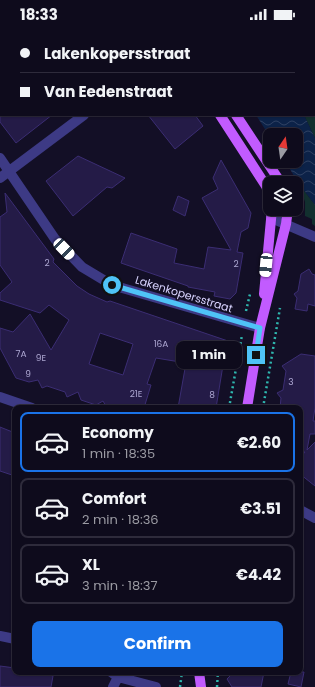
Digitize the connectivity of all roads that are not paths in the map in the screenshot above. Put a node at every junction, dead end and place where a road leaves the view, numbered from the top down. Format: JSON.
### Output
{"nodes":[{"id":1,"x":83,"y":116,"type":"edge"},
{"id":2,"x":221,"y":116,"type":"edge"},
{"id":3,"x":237,"y":116,"type":"edge"},
{"id":4,"x":0,"y":158,"type":"edge"},
{"id":5,"x":9,"y":172,"type":"junction"},
{"id":6,"x":276,"y":176,"type":"edge"},
{"id":7,"x":0,"y":178,"type":"edge"},
{"id":8,"x":263,"y":181,"type":"edge"},
{"id":9,"x":271,"y":216,"type":"edge"},
{"id":10,"x":274,"y":216,"type":"edge"},
{"id":11,"x":287,"y":216,"type":"edge"},
{"id":12,"x":286,"y":224,"type":"junction"},
{"id":13,"x":315,"y":237,"type":"edge"},
{"id":14,"x":260,"y":328,"type":"junction"},
{"id":15,"x":0,"y":397,"type":"edge"},
{"id":16,"x":23,"y":405,"type":"edge"},
{"id":17,"x":247,"y":405,"type":"edge"},
{"id":18,"x":303,"y":512,"type":"edge"},
{"id":19,"x":315,"y":518,"type":"edge"},
{"id":20,"x":0,"y":636,"type":"edge"},
{"id":21,"x":12,"y":638,"type":"edge"},
{"id":22,"x":115,"y":675,"type":"edge"},
{"id":23,"x":199,"y":675,"type":"edge"},
{"id":24,"x":113,"y":687,"type":"edge"},
{"id":25,"x":156,"y":687,"type":"edge"},
{"id":26,"x":201,"y":687,"type":"edge"}],
"edges":[{"from":1,"to":5,"type":"street"},
{"from":2,"to":8,"type":"main road"},
{"from":3,"to":6,"type":"main road"},
{"from":4,"to":5,"type":"street","name":"Lakenkopersstraat"},
{"from":5,"to":7,"type":"street"},
{"from":5,"to":14,"type":"street","name":"Lakenkopersstraat"},
{"from":9,"to":14,"type":"main road"},
{"from":10,"to":12,"type":"street"},
{"from":11,"to":12,"type":"main road"},
{"from":12,"to":13,"type":"street"},
{"from":12,"to":14,"type":"main road"},
{"from":14,"to":17,"type":"main road"},
{"from":15,"to":16,"type":"street"},
{"from":18,"to":19,"type":"street"},
{"from":20,"to":21,"type":"street"},
{"from":22,"to":24,"type":"street"},
{"from":22,"to":25,"type":"street"},
{"from":23,"to":26,"type":"main road"}]}
